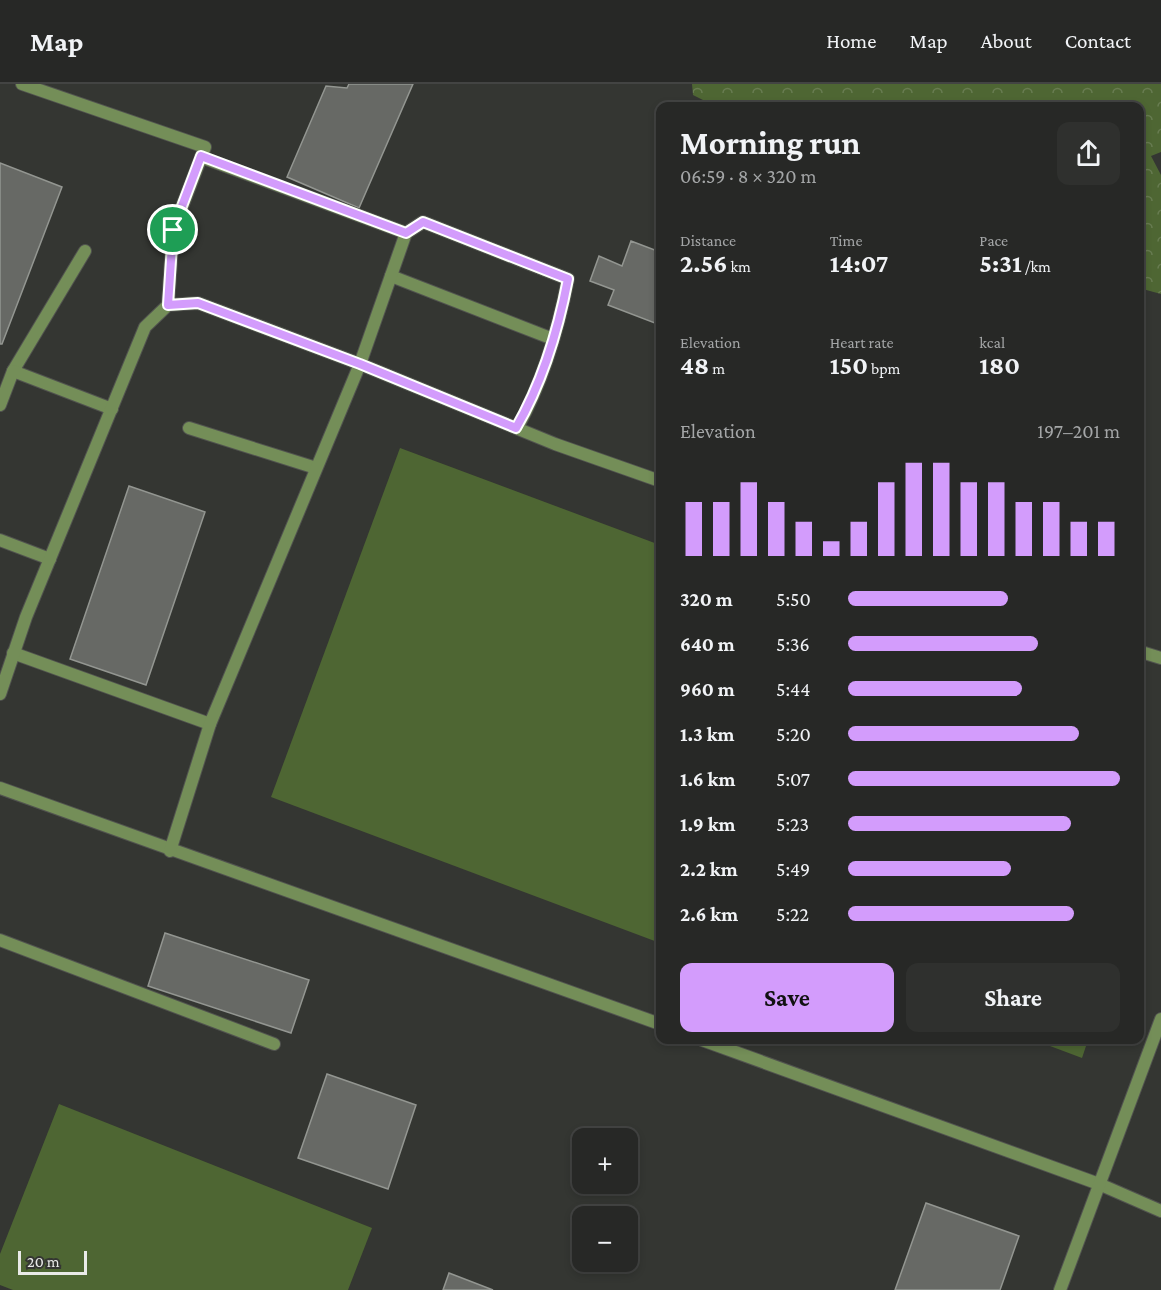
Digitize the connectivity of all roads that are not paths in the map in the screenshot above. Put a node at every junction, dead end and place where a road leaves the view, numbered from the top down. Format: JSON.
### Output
{"nodes":[{"id":1,"x":22,"y":84,"type":"edge"},
{"id":2,"x":201,"y":156,"type":"junction"},
{"id":3,"x":406,"y":233,"type":"junction"},
{"id":4,"x":85,"y":251,"type":"dead end"},
{"id":5,"x":391,"y":276,"type":"junction"},
{"id":6,"x":168,"y":305,"type":"junction"},
{"id":7,"x":553,"y":339,"type":"junction"},
{"id":8,"x":360,"y":364,"type":"junction"},
{"id":9,"x":13,"y":371,"type":"junction"},
{"id":10,"x":0,"y":405,"type":"edge"},
{"id":11,"x":112,"y":409,"type":"junction"},
{"id":12,"x":189,"y":428,"type":"dead end"},
{"id":13,"x":516,"y":428,"type":"junction"},
{"id":14,"x":316,"y":468,"type":"junction"},
{"id":15,"x":656,"y":480,"type":"edge"},
{"id":16,"x":0,"y":540,"type":"edge"},
{"id":17,"x":50,"y":559,"type":"junction"},
{"id":18,"x":14,"y":653,"type":"junction"},
{"id":19,"x":1144,"y":653,"type":"edge"},
{"id":20,"x":1161,"y":658,"type":"edge"},
{"id":21,"x":0,"y":694,"type":"edge"},
{"id":22,"x":210,"y":724,"type":"junction"},
{"id":23,"x":0,"y":788,"type":"edge"},
{"id":24,"x":170,"y":851,"type":"junction"},
{"id":25,"x":0,"y":940,"type":"edge"},
{"id":26,"x":1161,"y":1019,"type":"edge"},
{"id":27,"x":656,"y":1023,"type":"edge"},
{"id":28,"x":274,"y":1044,"type":"dead end"},
{"id":29,"x":713,"y":1044,"type":"edge"},
{"id":30,"x":1099,"y":1185,"type":"junction"},
{"id":31,"x":1161,"y":1211,"type":"edge"},
{"id":32,"x":1060,"y":1290,"type":"edge"}],
"edges":[{"from":1,"to":2,"type":"lane"},
{"from":2,"to":3,"type":"lane"},
{"from":2,"to":6,"type":"lane"},
{"from":3,"to":5,"type":"lane"},
{"from":3,"to":7,"type":"lane"},
{"from":4,"to":9,"type":"lane"},
{"from":5,"to":7,"type":"lane"},
{"from":5,"to":8,"type":"lane"},
{"from":6,"to":8,"type":"lane"},
{"from":6,"to":11,"type":"lane"},
{"from":7,"to":13,"type":"lane"},
{"from":8,"to":13,"type":"lane"},
{"from":8,"to":14,"type":"lane"},
{"from":9,"to":10,"type":"lane"},
{"from":9,"to":11,"type":"lane"},
{"from":11,"to":17,"type":"lane"},
{"from":12,"to":14,"type":"lane"},
{"from":13,"to":15,"type":"lane"},
{"from":14,"to":22,"type":"lane"},
{"from":16,"to":17,"type":"lane"},
{"from":17,"to":18,"type":"lane"},
{"from":18,"to":21,"type":"lane"},
{"from":18,"to":22,"type":"lane"},
{"from":19,"to":20,"type":"lane"},
{"from":22,"to":24,"type":"lane"},
{"from":23,"to":24,"type":"lane"},
{"from":24,"to":27,"type":"lane"},
{"from":25,"to":28,"type":"lane"},
{"from":26,"to":30,"type":"lane"},
{"from":29,"to":30,"type":"lane"},
{"from":30,"to":31,"type":"lane"},
{"from":30,"to":32,"type":"lane"}]}
